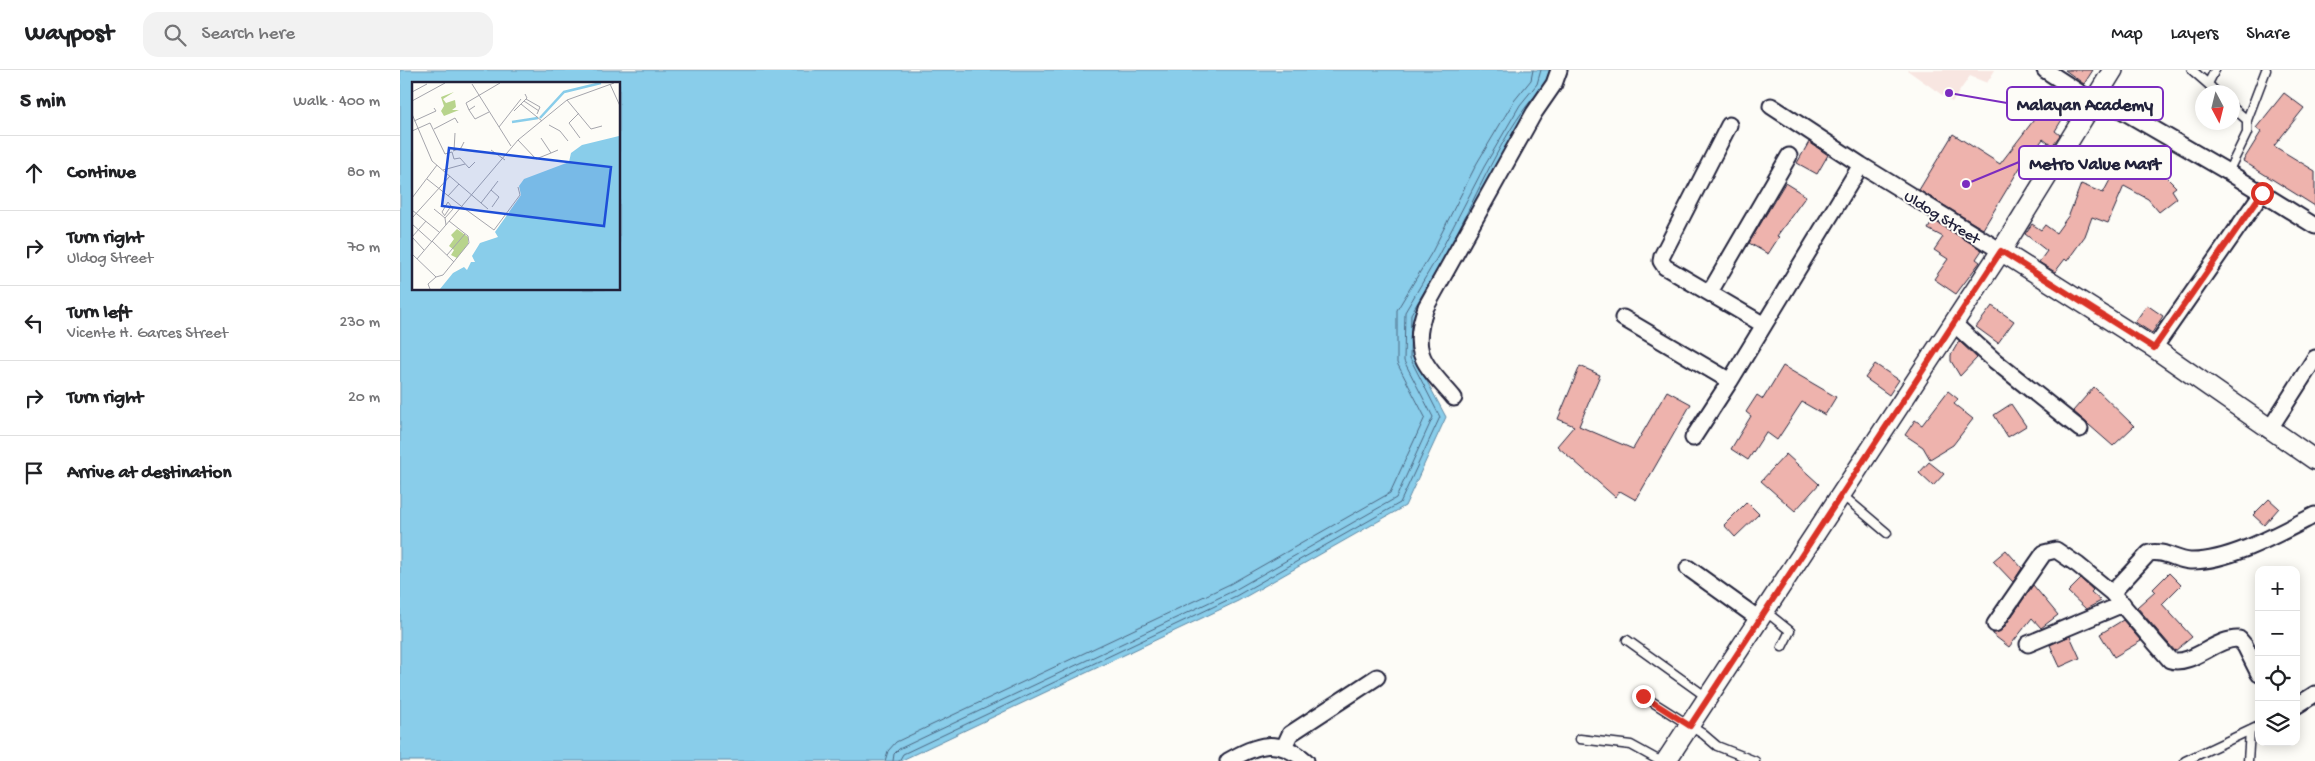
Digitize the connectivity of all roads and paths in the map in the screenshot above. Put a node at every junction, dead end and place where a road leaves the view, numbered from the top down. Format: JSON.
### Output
{"nodes":[{"id":1,"x":1559,"y":70,"type":"edge"},
{"id":2,"x":2045,"y":70,"type":"edge"},
{"id":3,"x":2113,"y":70,"type":"edge"},
{"id":4,"x":2192,"y":70,"type":"edge"},
{"id":5,"x":2215,"y":70,"type":"edge"},
{"id":6,"x":2266,"y":70,"type":"edge"},
{"id":7,"x":2208,"y":84,"type":"joint"},
{"id":8,"x":2095,"y":99,"type":"junction"},
{"id":9,"x":1771,"y":106,"type":"dead end"},
{"id":10,"x":2240,"y":114,"type":"edge"},
{"id":11,"x":2247,"y":120,"type":"junction"},
{"id":12,"x":1729,"y":125,"type":"dead end"},
{"id":13,"x":1789,"y":156,"type":"dead end"},
{"id":14,"x":1861,"y":165,"type":"junction"},
{"id":15,"x":2228,"y":172,"type":"junction"},
{"id":16,"x":2262,"y":193,"type":"junction"},
{"id":17,"x":2315,"y":226,"type":"edge"},
{"id":18,"x":2001,"y":251,"type":"junction"},
{"id":19,"x":1710,"y":292,"type":"junction"},
{"id":20,"x":1623,"y":318,"type":"dead end"},
{"id":21,"x":1953,"y":323,"type":"junction"},
{"id":22,"x":1764,"y":325,"type":"junction"},
{"id":23,"x":2154,"y":348,"type":"junction"},
{"id":24,"x":2315,"y":358,"type":"edge"},
{"id":25,"x":1730,"y":381,"type":"junction"},
{"id":26,"x":1454,"y":398,"type":"dead end"},
{"id":27,"x":2080,"y":429,"type":"dead end"},
{"id":28,"x":2269,"y":430,"type":"junction"},
{"id":29,"x":1693,"y":438,"type":"dead end"},
{"id":30,"x":2315,"y":460,"type":"edge"},
{"id":31,"x":1841,"y":494,"type":"junction"},
{"id":32,"x":2315,"y":515,"type":"edge"},
{"id":33,"x":1887,"y":534,"type":"dead end"},
{"id":34,"x":1688,"y":568,"type":"dead end"},
{"id":35,"x":2118,"y":599,"type":"junction"},
{"id":36,"x":1762,"y":615,"type":"junction"},
{"id":37,"x":1995,"y":624,"type":"dead end"},
{"id":38,"x":1627,"y":640,"type":"dead end"},
{"id":39,"x":2028,"y":644,"type":"dead end"},
{"id":40,"x":1782,"y":647,"type":"dead end"},
{"id":41,"x":2255,"y":666,"type":"edge"},
{"id":42,"x":1376,"y":677,"type":"dead end"},
{"id":43,"x":2315,"y":694,"type":"edge"},
{"id":44,"x":1643,"y":696,"type":"dead end"},
{"id":45,"x":1708,"y":698,"type":"junction"},
{"id":46,"x":2300,"y":703,"type":"edge"},
{"id":47,"x":1690,"y":726,"type":"junction"},
{"id":48,"x":2255,"y":728,"type":"edge"},
{"id":49,"x":2250,"y":731,"type":"junction"},
{"id":50,"x":1580,"y":740,"type":"dead end"},
{"id":51,"x":1284,"y":747,"type":"junction"},
{"id":52,"x":1228,"y":761,"type":"edge"},
{"id":53,"x":1306,"y":761,"type":"edge"},
{"id":54,"x":1660,"y":761,"type":"edge"},
{"id":55,"x":1666,"y":761,"type":"edge"},
{"id":56,"x":1755,"y":761,"type":"edge"},
{"id":57,"x":2185,"y":761,"type":"edge"},
{"id":58,"x":2248,"y":761,"type":"edge"}],
"edges":[{"from":1,"to":26,"type":"street"},
{"from":2,"to":8,"type":"street"},
{"from":3,"to":8,"type":"street"},
{"from":4,"to":7,"type":"lane"},
{"from":5,"to":7,"type":"lane"},
{"from":6,"to":11,"type":"lane"},
{"from":8,"to":15,"type":"street"},
{"from":8,"to":18,"type":"street"},
{"from":9,"to":14,"type":"street","name":"Uldog Street"},
{"from":10,"to":11,"type":"lane"},
{"from":11,"to":15,"type":"lane"},
{"from":12,"to":19,"type":"street"},
{"from":13,"to":19,"type":"street"},
{"from":14,"to":18,"type":"street","name":"Uldog Street"},
{"from":14,"to":22,"type":"street"},
{"from":15,"to":16,"type":"street"},
{"from":16,"to":17,"type":"street"},
{"from":16,"to":23,"type":"street"},
{"from":18,"to":21,"type":"street"},
{"from":18,"to":23,"type":"street","name":"Uldog Street"},
{"from":19,"to":22,"type":"street"},
{"from":20,"to":25,"type":"street"},
{"from":21,"to":27,"type":"street"},
{"from":21,"to":31,"type":"street"},
{"from":22,"to":25,"type":"street"},
{"from":23,"to":28,"type":"street","name":"Uldog Street"},
{"from":24,"to":28,"type":"street"},
{"from":25,"to":29,"type":"street"},
{"from":28,"to":30,"type":"street","name":"Uldog Street"},
{"from":31,"to":33,"type":"lane"},
{"from":31,"to":36,"type":"street"},
{"from":32,"to":35,"type":"street"},
{"from":34,"to":36,"type":"street"},
{"from":35,"to":37,"type":"street"},
{"from":35,"to":39,"type":"street"},
{"from":35,"to":41,"type":"street"},
{"from":36,"to":40,"type":"lane"},
{"from":36,"to":45,"type":"street"},
{"from":38,"to":45,"type":"lane"},
{"from":42,"to":51,"type":"street"},
{"from":43,"to":46,"type":"street"},
{"from":44,"to":47,"type":"lane"},
{"from":45,"to":47,"type":"street"},
{"from":47,"to":55,"type":"street"},
{"from":47,"to":56,"type":"lane"},
{"from":48,"to":49,"type":"lane"},
{"from":49,"to":57,"type":"lane"},
{"from":49,"to":58,"type":"lane"},
{"from":50,"to":54,"type":"lane"},
{"from":51,"to":52,"type":"street"},
{"from":51,"to":53,"type":"street"}]}
